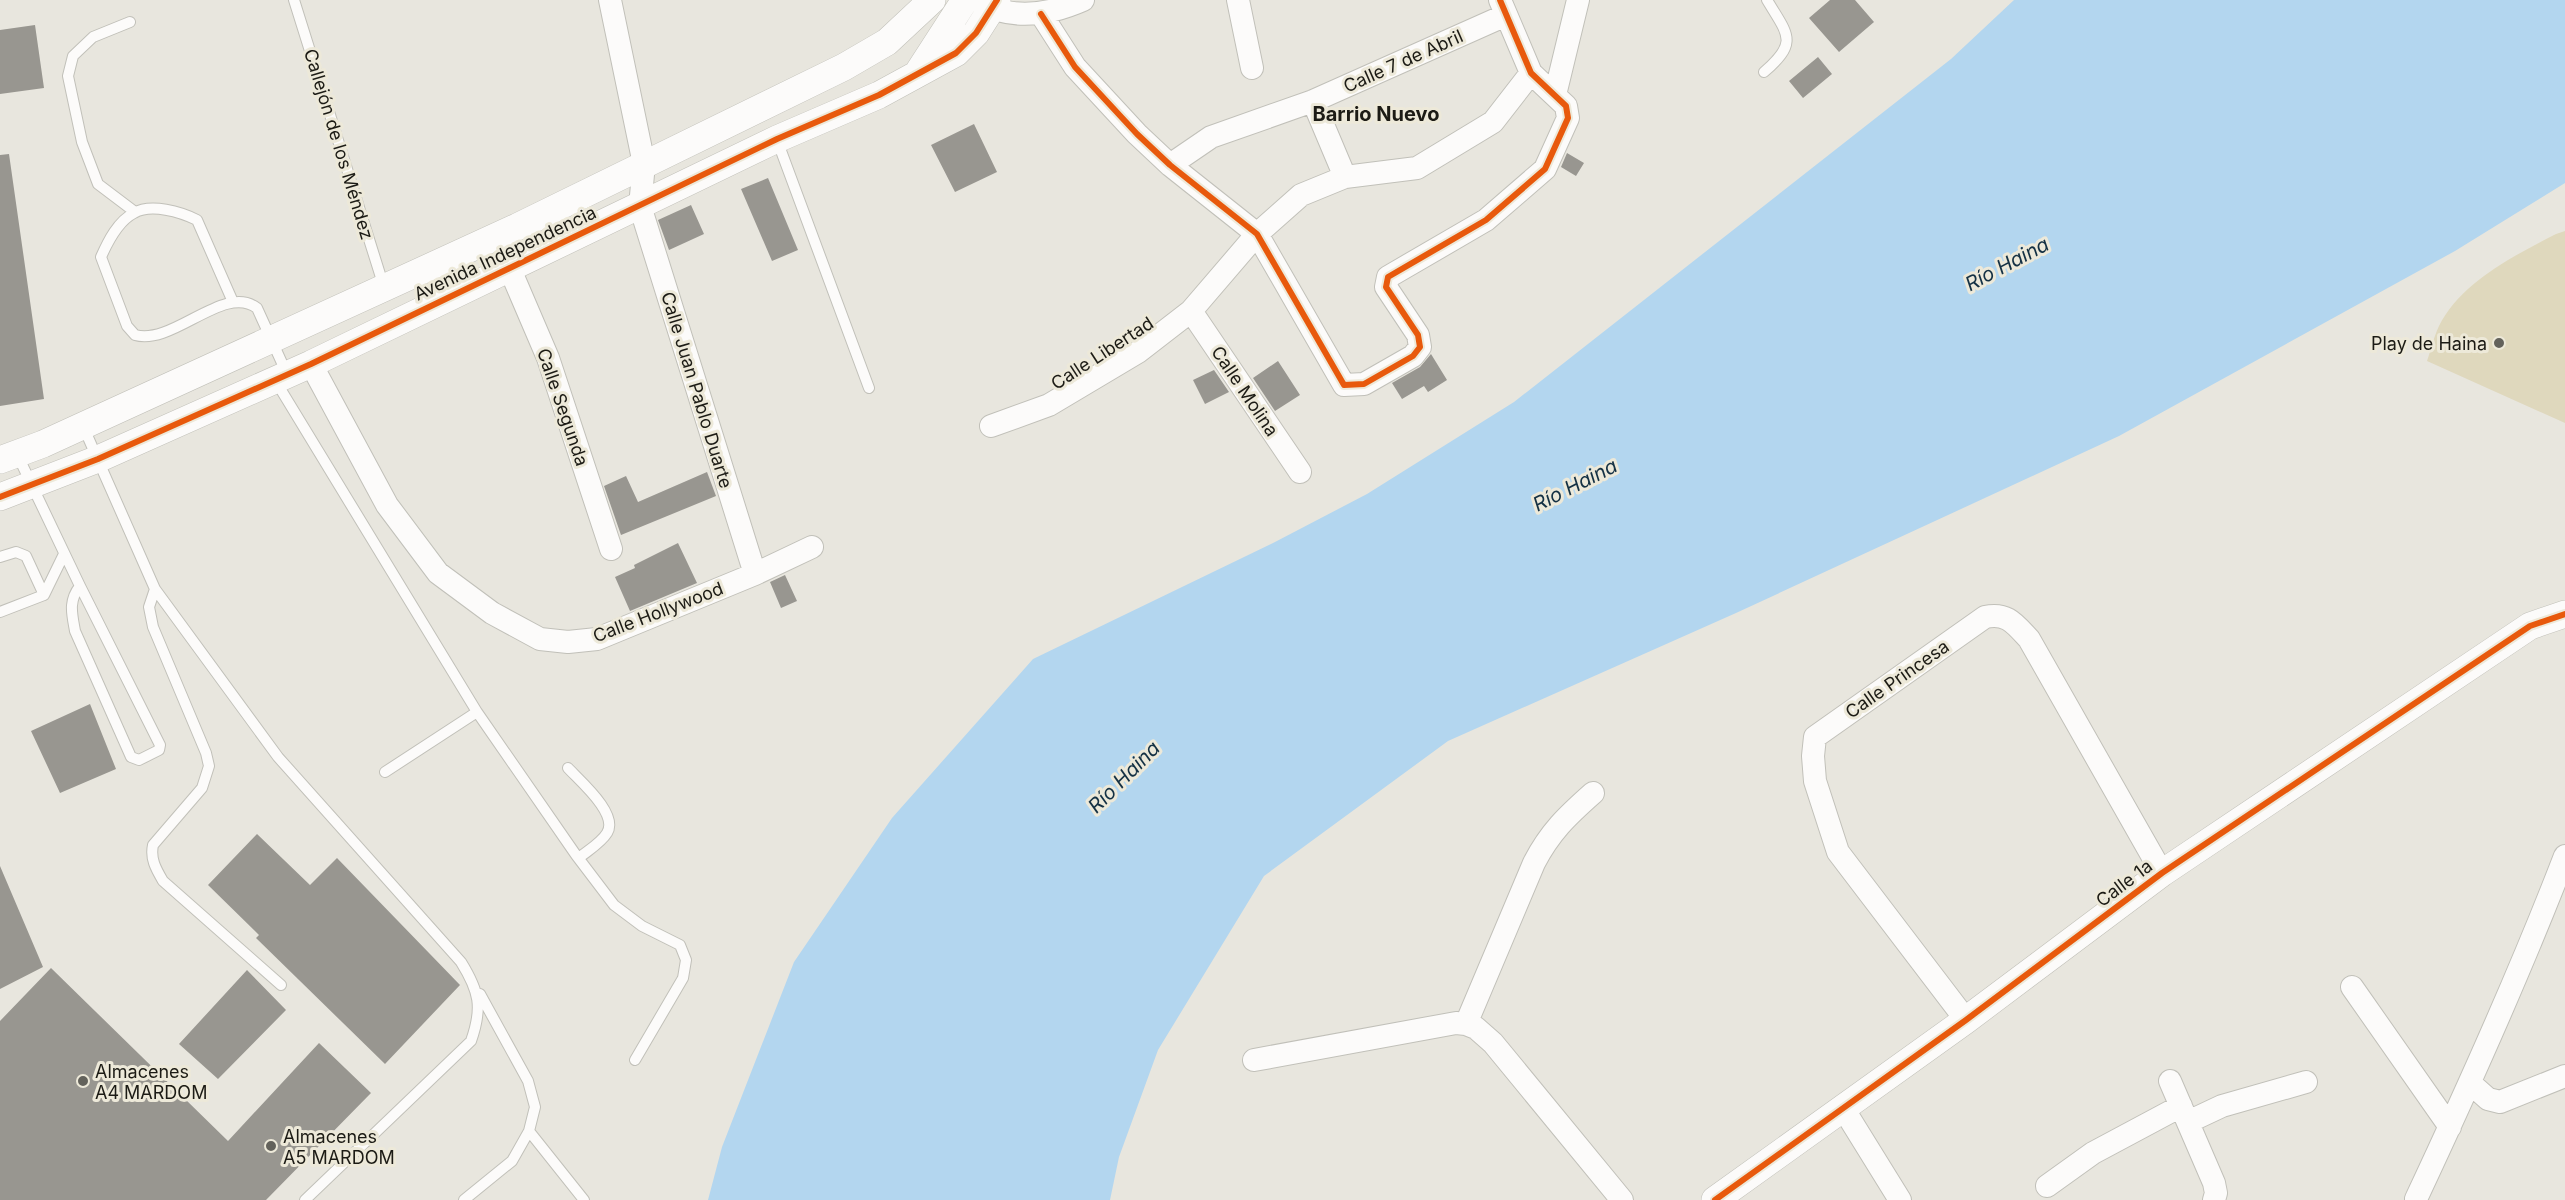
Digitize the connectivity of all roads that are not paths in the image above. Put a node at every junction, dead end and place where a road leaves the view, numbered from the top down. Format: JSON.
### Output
{"nodes":[{"id":1,"x":294,"y":0,"type":"edge"},
{"id":2,"x":610,"y":0,"type":"edge"},
{"id":3,"x":932,"y":0,"type":"edge"},
{"id":4,"x":965,"y":0,"type":"edge"},
{"id":5,"x":1083,"y":0,"type":"edge"},
{"id":6,"x":1238,"y":0,"type":"edge"},
{"id":7,"x":1578,"y":0,"type":"edge"},
{"id":8,"x":1767,"y":0,"type":"edge"},
{"id":9,"x":988,"y":3,"type":"edge"},
{"id":10,"x":1503,"y":8,"type":"edge"},
{"id":11,"x":1041,"y":14,"type":"junction"},
{"id":12,"x":130,"y":22,"type":"dead end"},
{"id":13,"x":844,"y":67,"type":"junction"},
{"id":14,"x":1252,"y":68,"type":"dead end"},
{"id":15,"x":1764,"y":72,"type":"dead end"},
{"id":16,"x":1531,"y":73,"type":"junction"},
{"id":17,"x":917,"y":75,"type":"junction"},
{"id":18,"x":1555,"y":95,"type":"junction"},
{"id":19,"x":1313,"y":101,"type":"junction"},
{"id":20,"x":859,"y":104,"type":"junction"},
{"id":21,"x":777,"y":139,"type":"junction"},
{"id":22,"x":644,"y":164,"type":"junction"},
{"id":23,"x":1170,"y":165,"type":"junction"},
{"id":24,"x":1345,"y":177,"type":"junction"},
{"id":25,"x":640,"y":206,"type":"junction"},
{"id":26,"x":135,"y":212,"type":"junction"},
{"id":27,"x":1257,"y":234,"type":"junction"},
{"id":28,"x":509,"y":267,"type":"junction"},
{"id":29,"x":384,"y":288,"type":"junction"},
{"id":30,"x":234,"y":302,"type":"junction"},
{"id":31,"x":1191,"y":311,"type":"junction"},
{"id":32,"x":271,"y":339,"type":"junction"},
{"id":33,"x":291,"y":373,"type":"junction"},
{"id":34,"x":869,"y":388,"type":"dead end"},
{"id":35,"x":83,"y":425,"type":"junction"},
{"id":36,"x":991,"y":426,"type":"dead end"},
{"id":37,"x":9,"y":457,"type":"edge"},
{"id":38,"x":98,"y":459,"type":"junction"},
{"id":39,"x":1300,"y":472,"type":"dead end"},
{"id":40,"x":32,"y":485,"type":"junction"},
{"id":41,"x":0,"y":497,"type":"edge"},
{"id":42,"x":812,"y":547,"type":"dead end"},
{"id":43,"x":611,"y":549,"type":"dead end"},
{"id":44,"x":64,"y":554,"type":"junction"},
{"id":45,"x":0,"y":557,"type":"edge"},
{"id":46,"x":754,"y":574,"type":"junction"},
{"id":47,"x":80,"y":586,"type":"junction"},
{"id":48,"x":155,"y":589,"type":"junction"},
{"id":49,"x":44,"y":595,"type":"junction"},
{"id":50,"x":0,"y":612,"type":"edge"},
{"id":51,"x":2565,"y":614,"type":"edge"},
{"id":52,"x":477,"y":712,"type":"junction"},
{"id":53,"x":568,"y":768,"type":"dead end"},
{"id":54,"x":385,"y":772,"type":"dead end"},
{"id":55,"x":1593,"y":793,"type":"dead end"},
{"id":56,"x":2565,"y":856,"type":"edge"},
{"id":57,"x":579,"y":858,"type":"junction"},
{"id":58,"x":2162,"y":873,"type":"junction"},
{"id":59,"x":474,"y":983,"type":"junction"},
{"id":60,"x":280,"y":985,"type":"dead end"},
{"id":61,"x":2352,"y":987,"type":"dead end"},
{"id":62,"x":1966,"y":1020,"type":"junction"},
{"id":63,"x":1467,"y":1024,"type":"junction"},
{"id":64,"x":635,"y":1059,"type":"dead end"},
{"id":65,"x":1254,"y":1060,"type":"dead end"},
{"id":66,"x":2565,"y":1076,"type":"edge"},
{"id":67,"x":2170,"y":1081,"type":"dead end"},
{"id":68,"x":2306,"y":1082,"type":"dead end"},
{"id":69,"x":2470,"y":1083,"type":"junction"},
{"id":70,"x":1843,"y":1108,"type":"junction"},
{"id":71,"x":2185,"y":1114,"type":"junction"},
{"id":72,"x":2450,"y":1127,"type":"junction"},
{"id":73,"x":530,"y":1131,"type":"junction"},
{"id":74,"x":2047,"y":1186,"type":"dead end"},
{"id":75,"x":2220,"y":1198,"type":"edge"},
{"id":76,"x":2416,"y":1199,"type":"edge"},
{"id":77,"x":305,"y":1200,"type":"edge"},
{"id":78,"x":464,"y":1200,"type":"edge"},
{"id":79,"x":584,"y":1200,"type":"edge"},
{"id":80,"x":1622,"y":1200,"type":"edge"},
{"id":81,"x":1715,"y":1200,"type":"edge"},
{"id":82,"x":1900,"y":1200,"type":"edge"}],
"edges":[{"from":1,"to":29,"type":"lane","name":"Callejón de los Méndez"},
{"from":2,"to":22,"type":"street"},
{"from":3,"to":13,"type":"street","name":"Avenida Independencia"},
{"from":4,"to":17,"type":"street"},
{"from":5,"to":11,"type":"street"},
{"from":6,"to":14,"type":"street"},
{"from":7,"to":18,"type":"street"},
{"from":8,"to":15,"type":"lane"},
{"from":9,"to":11,"type":"street"},
{"from":9,"to":17,"type":"street","name":"Avenida Independencia"},
{"from":10,"to":16,"type":"street"},
{"from":10,"to":19,"type":"street","name":"Calle 7 de Abril"},
{"from":11,"to":23,"type":"street"},
{"from":12,"to":26,"type":"lane"},
{"from":13,"to":20,"type":"street"},
{"from":13,"to":22,"type":"street","name":"Avenida Independencia"},
{"from":16,"to":18,"type":"street"},
{"from":16,"to":24,"type":"street","name":"Calle Libertad"},
{"from":17,"to":20,"type":"street","name":"Avenida Independencia"},
{"from":18,"to":27,"type":"street"},
{"from":19,"to":23,"type":"street","name":"Calle 7 de Abril"},
{"from":19,"to":24,"type":"street"},
{"from":20,"to":21,"type":"street","name":"Avenida Independencia"},
{"from":21,"to":25,"type":"street","name":"Avenida Independencia"},
{"from":21,"to":34,"type":"lane"},
{"from":22,"to":25,"type":"street"},
{"from":22,"to":29,"type":"street","name":"Avenida Independencia"},
{"from":23,"to":27,"type":"street"},
{"from":24,"to":27,"type":"street","name":"Calle Libertad"},
{"from":25,"to":28,"type":"street","name":"Avenida Independencia"},
{"from":25,"to":46,"type":"street","name":"Calle Juan Pablo Duarte"},
{"from":26,"to":30,"type":"lane"},
{"from":26,"to":30,"type":"lane"},
{"from":27,"to":31,"type":"street","name":"Calle Libertad"},
{"from":28,"to":33,"type":"street","name":"Avenida Independencia"},
{"from":28,"to":43,"type":"street","name":"Calle Segunda"},
{"from":29,"to":32,"type":"street","name":"Avenida Independencia"},
{"from":30,"to":32,"type":"lane"},
{"from":31,"to":36,"type":"street","name":"Calle Libertad"},
{"from":31,"to":39,"type":"street","name":"Calle Molina"},
{"from":32,"to":33,"type":"lane"},
{"from":32,"to":35,"type":"street","name":"Avenida Independencia"},
{"from":33,"to":38,"type":"street","name":"Avenida Independencia"},
{"from":33,"to":46,"type":"street","name":"Calle Hollywood"},
{"from":33,"to":52,"type":"lane"},
{"from":35,"to":37,"type":"street","name":"Avenida Independencia"},
{"from":35,"to":38,"type":"lane"},
{"from":37,"to":40,"type":"lane"},
{"from":38,"to":40,"type":"street","name":"Avenida Independencia"},
{"from":38,"to":48,"type":"lane"},
{"from":40,"to":41,"type":"street","name":"Avenida Independencia"},
{"from":40,"to":44,"type":"lane"},
{"from":42,"to":46,"type":"street","name":"Calle Hollywood"},
{"from":44,"to":47,"type":"lane"},
{"from":44,"to":49,"type":"lane"},
{"from":45,"to":49,"type":"lane"},
{"from":47,"to":47,"type":"lane"},
{"from":48,"to":59,"type":"lane"},
{"from":48,"to":60,"type":"lane"},
{"from":49,"to":50,"type":"lane"},
{"from":51,"to":58,"type":"street","name":"Calle 1a"},
{"from":52,"to":54,"type":"lane"},
{"from":52,"to":57,"type":"lane"},
{"from":53,"to":57,"type":"lane"},
{"from":55,"to":63,"type":"street"},
{"from":56,"to":69,"type":"street"},
{"from":57,"to":64,"type":"lane"},
{"from":58,"to":62,"type":"street","name":"Calle 1a"},
{"from":58,"to":62,"type":"street","name":"Calle Princesa"},
{"from":59,"to":73,"type":"lane"},
{"from":59,"to":77,"type":"lane"},
{"from":61,"to":72,"type":"street"},
{"from":62,"to":70,"type":"street","name":"Calle 1a"},
{"from":63,"to":65,"type":"street"},
{"from":63,"to":80,"type":"street"},
{"from":66,"to":69,"type":"street"},
{"from":67,"to":71,"type":"street"},
{"from":68,"to":71,"type":"street"},
{"from":69,"to":72,"type":"street"},
{"from":70,"to":81,"type":"street","name":"Calle 1a"},
{"from":70,"to":82,"type":"street"},
{"from":71,"to":74,"type":"street"},
{"from":71,"to":75,"type":"street"},
{"from":72,"to":76,"type":"street"},
{"from":73,"to":78,"type":"lane"},
{"from":73,"to":79,"type":"lane"}]}
